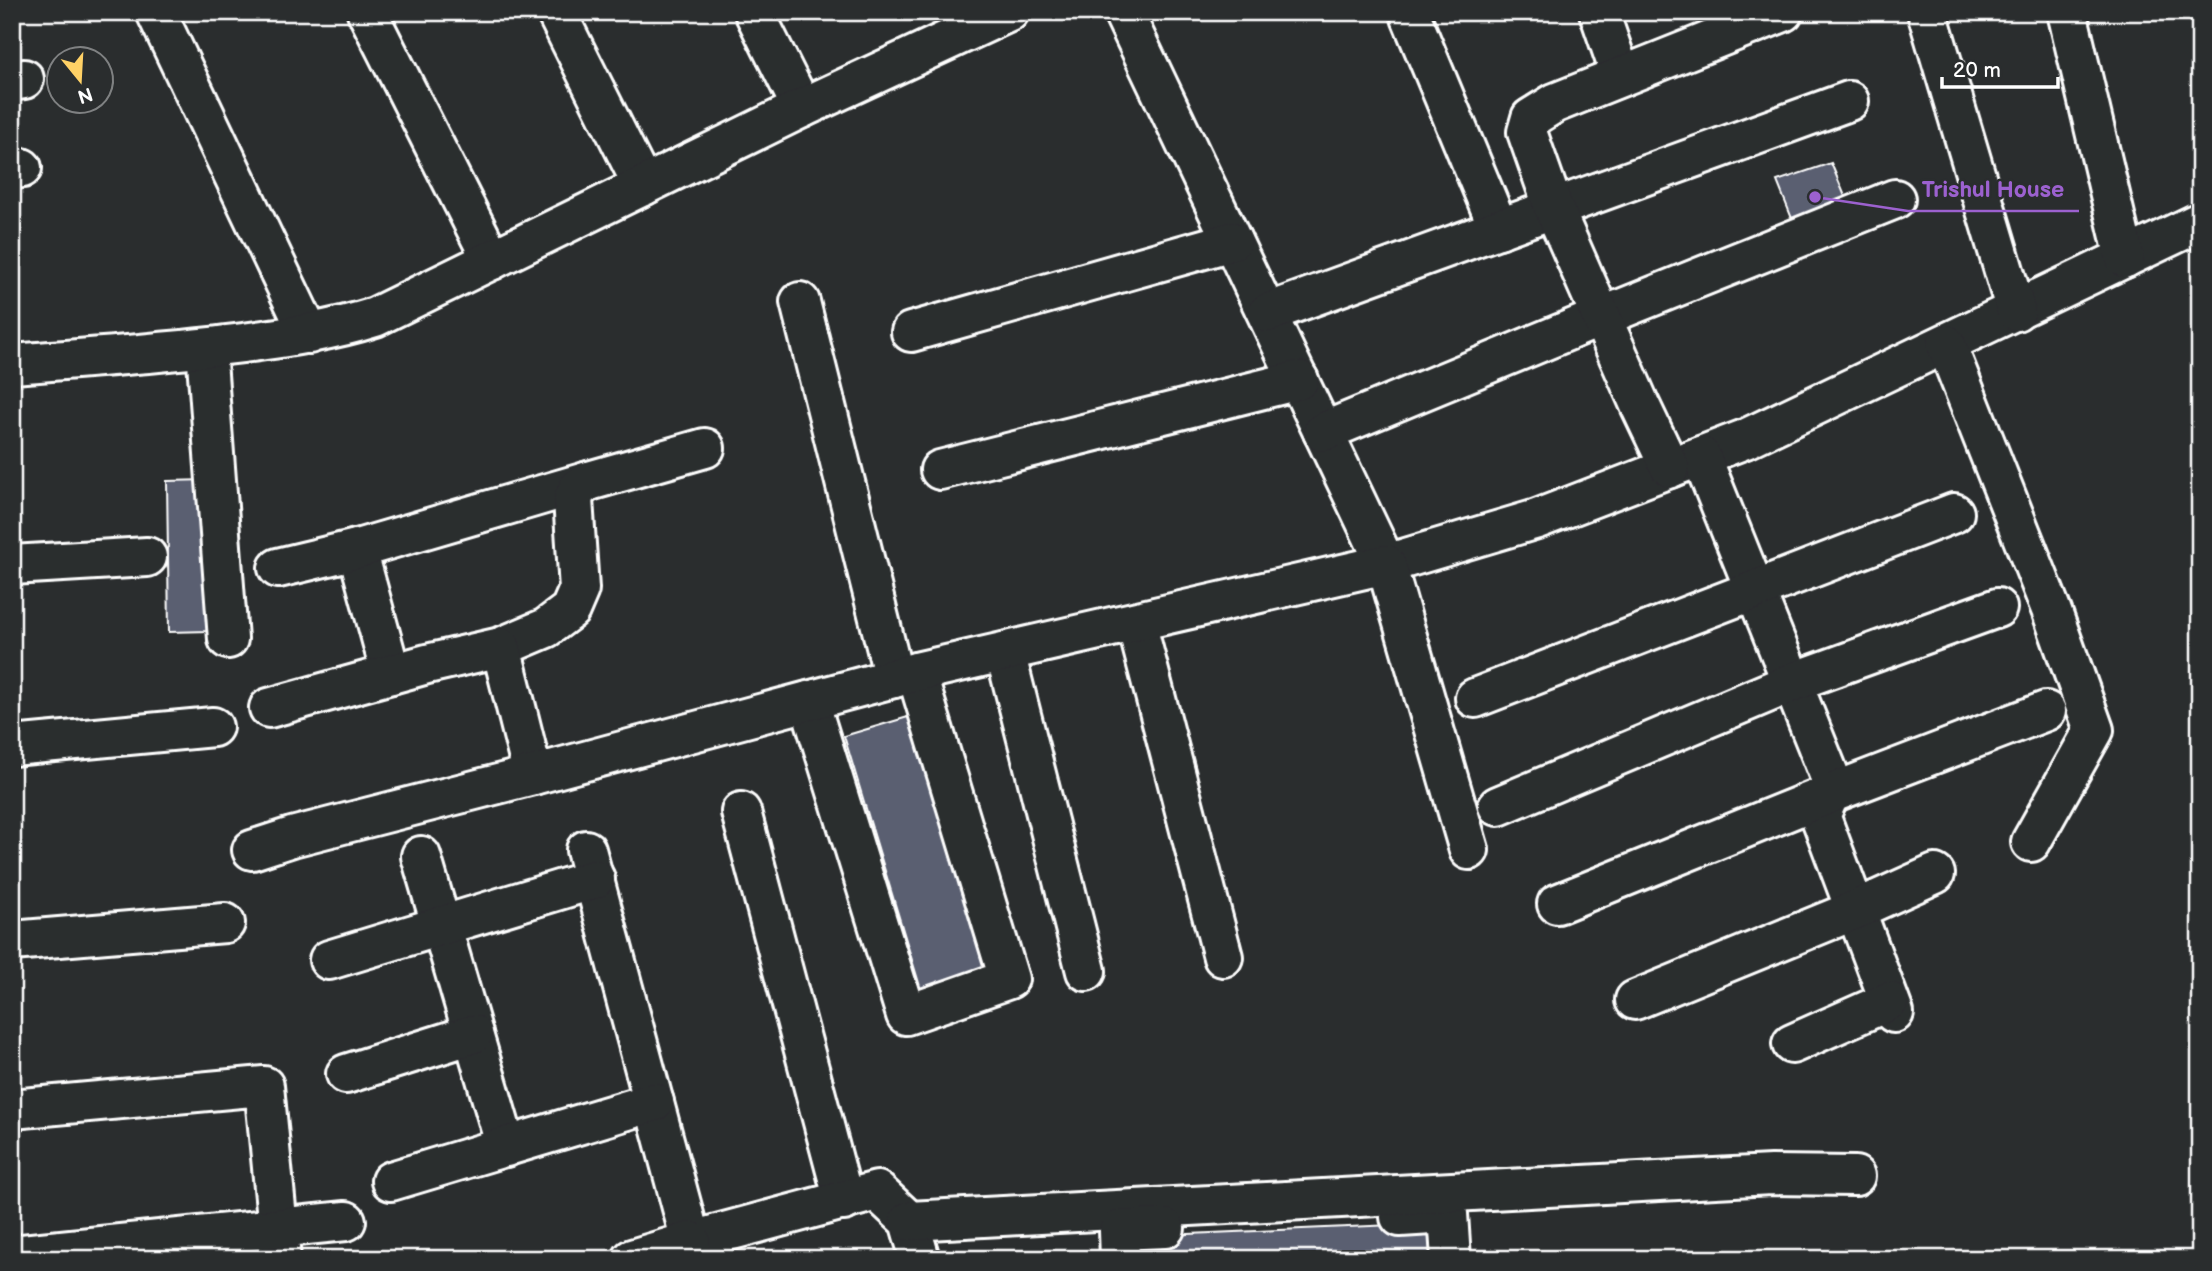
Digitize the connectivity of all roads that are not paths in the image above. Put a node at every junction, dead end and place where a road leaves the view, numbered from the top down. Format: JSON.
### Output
{"nodes":[{"id":1,"x":156,"y":12,"type":"edge"},
{"id":2,"x":367,"y":12,"type":"edge"},
{"id":3,"x":556,"y":12,"type":"edge"},
{"id":4,"x":754,"y":12,"type":"edge"},
{"id":5,"x":1009,"y":12,"type":"edge"},
{"id":6,"x":1123,"y":12,"type":"edge"},
{"id":7,"x":1600,"y":12,"type":"edge"},
{"id":8,"x":1783,"y":12,"type":"edge"},
{"id":9,"x":1927,"y":12,"type":"edge"},
{"id":10,"x":2067,"y":12,"type":"edge"},
{"id":11,"x":1411,"y":17,"type":"dead end"},
{"id":12,"x":956,"y":24,"type":"edge"},
{"id":13,"x":1621,"y":76,"type":"junction"},
{"id":14,"x":1849,"y":101,"type":"dead end"},
{"id":15,"x":802,"y":108,"type":"junction"},
{"id":16,"x":643,"y":186,"type":"junction"},
{"id":17,"x":1895,"y":199,"type":"dead end"},
{"id":18,"x":1554,"y":209,"type":"junction"},
{"id":19,"x":2200,"y":222,"type":"edge"},
{"id":20,"x":1499,"y":229,"type":"junction"},
{"id":21,"x":1232,"y":242,"type":"junction"},
{"id":22,"x":2125,"y":258,"type":"junction"},
{"id":23,"x":492,"y":260,"type":"junction"},
{"id":24,"x":800,"y":302,"type":"dead end"},
{"id":25,"x":2016,"y":311,"type":"junction"},
{"id":26,"x":1267,"y":313,"type":"junction"},
{"id":27,"x":1601,"y":317,"type":"junction"},
{"id":28,"x":912,"y":332,"type":"dead end"},
{"id":29,"x":309,"y":334,"type":"junction"},
{"id":30,"x":1945,"y":344,"type":"junction"},
{"id":31,"x":206,"y":348,"type":"junction"},
{"id":32,"x":12,"y":364,"type":"edge"},
{"id":33,"x":1298,"y":380,"type":"junction"},
{"id":34,"x":1324,"y":432,"type":"junction"},
{"id":35,"x":705,"y":448,"type":"dead end"},
{"id":36,"x":1686,"y":462,"type":"junction"},
{"id":37,"x":940,"y":470,"type":"dead end"},
{"id":38,"x":589,"y":481,"type":"junction"},
{"id":39,"x":1954,"y":513,"type":"dead end"},
{"id":40,"x":357,"y":549,"type":"junction"},
{"id":41,"x":147,"y":558,"type":"dead end"},
{"id":42,"x":1386,"y":564,"type":"junction"},
{"id":43,"x":12,"y":565,"type":"edge"},
{"id":44,"x":278,"y":568,"type":"dead end"},
{"id":45,"x":1756,"y":590,"type":"junction"},
{"id":46,"x":1997,"y":608,"type":"dead end"},
{"id":47,"x":1136,"y":622,"type":"junction"},
{"id":48,"x":228,"y":639,"type":"dead end"},
{"id":49,"x":501,"y":647,"type":"junction"},
{"id":50,"x":1005,"y":652,"type":"junction"},
{"id":51,"x":390,"y":674,"type":"junction"},
{"id":52,"x":905,"y":675,"type":"junction"},
{"id":53,"x":1793,"y":682,"type":"junction"},
{"id":54,"x":1475,"y":698,"type":"dead end"},
{"id":55,"x":809,"y":701,"type":"junction"},
{"id":56,"x":269,"y":708,"type":"dead end"},
{"id":57,"x":2046,"y":710,"type":"dead end"},
{"id":58,"x":213,"y":727,"type":"dead end"},
{"id":59,"x":12,"y":746,"type":"edge"},
{"id":60,"x":533,"y":775,"type":"junction"},
{"id":61,"x":1832,"y":793,"type":"junction"},
{"id":62,"x":1498,"y":806,"type":"dead end"},
{"id":63,"x":741,"y":812,"type":"dead end"},
{"id":64,"x":2031,"y":842,"type":"dead end"},
{"id":65,"x":252,"y":850,"type":"dead end"},
{"id":66,"x":1469,"y":850,"type":"dead end"},
{"id":67,"x":421,"y":856,"type":"dead end"},
{"id":68,"x":1935,"y":874,"type":"dead end"},
{"id":69,"x":1557,"y":904,"type":"dead end"},
{"id":70,"x":1856,"y":910,"type":"junction"},
{"id":71,"x":225,"y":923,"type":"dead end"},
{"id":72,"x":441,"y":926,"type":"junction"},
{"id":73,"x":13,"y":931,"type":"edge"},
{"id":74,"x":1223,"y":957,"type":"dead end"},
{"id":75,"x":329,"y":960,"type":"dead end"},
{"id":76,"x":1086,"y":971,"type":"dead end"},
{"id":77,"x":1635,"y":1000,"type":"dead end"},
{"id":78,"x":473,"y":1034,"type":"junction"},
{"id":79,"x":1792,"y":1044,"type":"dead end"},
{"id":80,"x":346,"y":1074,"type":"dead end"},
{"id":81,"x":654,"y":1102,"type":"junction"},
{"id":82,"x":12,"y":1109,"type":"edge"},
{"id":83,"x":506,"y":1147,"type":"junction"},
{"id":84,"x":1855,"y":1176,"type":"dead end"},
{"id":85,"x":391,"y":1181,"type":"dead end"},
{"id":86,"x":844,"y":1201,"type":"junction"},
{"id":87,"x":346,"y":1221,"type":"dead end"},
{"id":88,"x":909,"y":1221,"type":"junction"},
{"id":89,"x":691,"y":1241,"type":"junction"},
{"id":90,"x":279,"y":1243,"type":"edge"},
{"id":91,"x":12,"y":1255,"type":"edge"},
{"id":92,"x":632,"y":1259,"type":"edge"},
{"id":93,"x":920,"y":1259,"type":"edge"},
{"id":94,"x":1120,"y":1259,"type":"edge"},
{"id":95,"x":1451,"y":1259,"type":"edge"}],
"edges":[{"from":1,"to":29,"type":"street"},
{"from":2,"to":23,"type":"street"},
{"from":3,"to":16,"type":"street"},
{"from":4,"to":15,"type":"street"},
{"from":5,"to":12,"type":"street"},
{"from":6,"to":21,"type":"street"},
{"from":7,"to":13,"type":"street"},
{"from":8,"to":13,"type":"street"},
{"from":9,"to":25,"type":"street"},
{"from":10,"to":22,"type":"street"},
{"from":11,"to":20,"type":"street"},
{"from":12,"to":15,"type":"street"},
{"from":13,"to":18,"type":"street"},
{"from":14,"to":18,"type":"street"},
{"from":15,"to":16,"type":"street"},
{"from":16,"to":23,"type":"street"},
{"from":17,"to":27,"type":"street"},
{"from":18,"to":20,"type":"street"},
{"from":18,"to":27,"type":"street"},
{"from":19,"to":22,"type":"street"},
{"from":20,"to":26,"type":"street"},
{"from":21,"to":26,"type":"street"},
{"from":21,"to":28,"type":"street"},
{"from":22,"to":25,"type":"street"},
{"from":23,"to":29,"type":"street"},
{"from":24,"to":52,"type":"street"},
{"from":25,"to":30,"type":"street"},
{"from":26,"to":33,"type":"street"},
{"from":27,"to":34,"type":"street"},
{"from":27,"to":36,"type":"street"},
{"from":29,"to":31,"type":"street"},
{"from":30,"to":36,"type":"street"},
{"from":30,"to":64,"type":"street"},
{"from":31,"to":32,"type":"street"},
{"from":31,"to":48,"type":"street"},
{"from":33,"to":34,"type":"street"},
{"from":33,"to":37,"type":"street"},
{"from":34,"to":42,"type":"street"},
{"from":35,"to":38,"type":"street"},
{"from":36,"to":42,"type":"street"},
{"from":36,"to":45,"type":"street"},
{"from":38,"to":40,"type":"street"},
{"from":38,"to":49,"type":"street"},
{"from":39,"to":45,"type":"street"},
{"from":40,"to":44,"type":"street"},
{"from":40,"to":51,"type":"street"},
{"from":41,"to":43,"type":"street"},
{"from":42,"to":47,"type":"street"},
{"from":42,"to":66,"type":"street"},
{"from":45,"to":53,"type":"street"},
{"from":45,"to":54,"type":"street"},
{"from":46,"to":53,"type":"street"},
{"from":47,"to":50,"type":"street"},
{"from":47,"to":74,"type":"street"},
{"from":49,"to":51,"type":"street"},
{"from":49,"to":60,"type":"street"},
{"from":50,"to":52,"type":"street"},
{"from":50,"to":76,"type":"street"},
{"from":51,"to":56,"type":"street"},
{"from":52,"to":55,"type":"street"},
{"from":52,"to":55,"type":"street"},
{"from":53,"to":61,"type":"street"},
{"from":53,"to":62,"type":"street"},
{"from":55,"to":60,"type":"street"},
{"from":57,"to":61,"type":"street"},
{"from":58,"to":59,"type":"street"},
{"from":60,"to":65,"type":"street"},
{"from":61,"to":69,"type":"street"},
{"from":61,"to":70,"type":"street"},
{"from":63,"to":86,"type":"street"},
{"from":67,"to":72,"type":"street"},
{"from":68,"to":70,"type":"street"},
{"from":70,"to":77,"type":"street"},
{"from":70,"to":79,"type":"street"},
{"from":71,"to":73,"type":"street"},
{"from":72,"to":75,"type":"street"},
{"from":72,"to":78,"type":"street"},
{"from":72,"to":81,"type":"street"},
{"from":78,"to":80,"type":"street"},
{"from":78,"to":83,"type":"street"},
{"from":81,"to":83,"type":"street"},
{"from":81,"to":89,"type":"street"},
{"from":82,"to":90,"type":"street"},
{"from":83,"to":85,"type":"street"},
{"from":84,"to":88,"type":"street"},
{"from":86,"to":88,"type":"street"},
{"from":86,"to":89,"type":"street"},
{"from":87,"to":90,"type":"street"},
{"from":88,"to":93,"type":"street"},
{"from":89,"to":92,"type":"street"},
{"from":90,"to":91,"type":"street"},
{"from":94,"to":95,"type":"street"}]}
